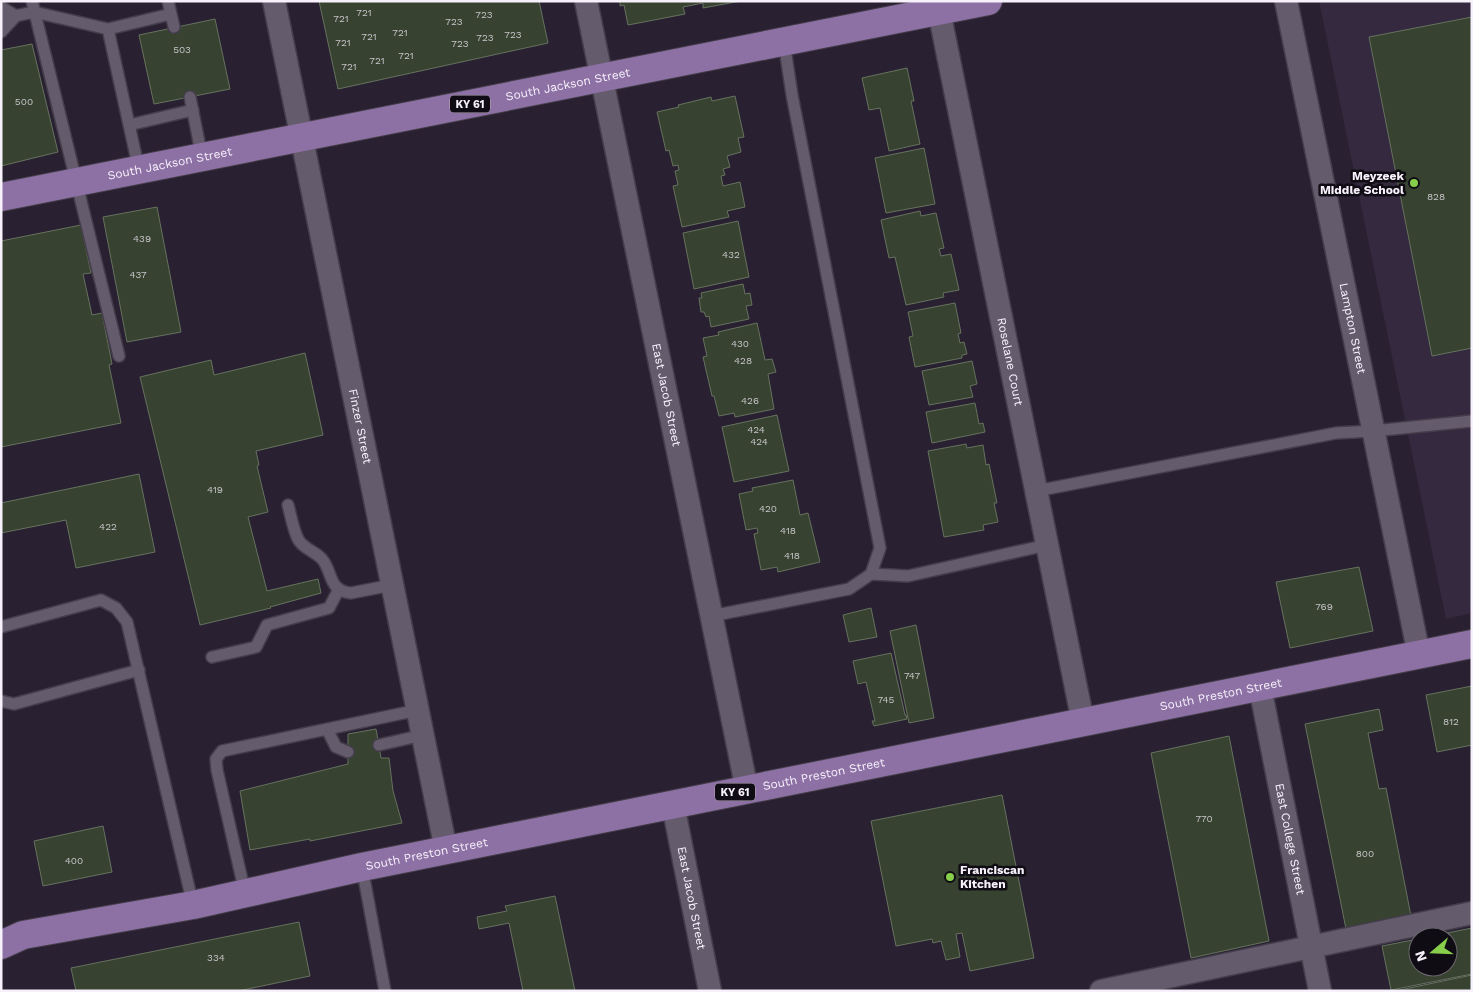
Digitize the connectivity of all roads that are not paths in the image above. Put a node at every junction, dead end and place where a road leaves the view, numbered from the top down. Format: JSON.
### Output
{"nodes":[{"id":1,"x":168,"y":1,"type":"edge"},
{"id":2,"x":274,"y":1,"type":"edge"},
{"id":3,"x":586,"y":1,"type":"edge"},
{"id":4,"x":988,"y":1,"type":"edge"},
{"id":5,"x":1286,"y":1,"type":"edge"},
{"id":6,"x":33,"y":6,"type":"edge"},
{"id":7,"x":938,"y":6,"type":"edge"},
{"id":8,"x":1,"y":7,"type":"edge"},
{"id":9,"x":171,"y":14,"type":"junction"},
{"id":10,"x":16,"y":16,"type":"junction"},
{"id":11,"x":1,"y":19,"type":"edge"},
{"id":12,"x":174,"y":27,"type":"dead end"},
{"id":13,"x":108,"y":29,"type":"junction"},
{"id":14,"x":1,"y":32,"type":"edge"},
{"id":15,"x":784,"y":42,"type":"junction"},
{"id":16,"x":602,"y":77,"type":"junction"},
{"id":17,"x":190,"y":97,"type":"dead end"},
{"id":18,"x":193,"y":110,"type":"junction"},
{"id":19,"x":129,"y":124,"type":"junction"},
{"id":20,"x":302,"y":137,"type":"junction"},
{"id":21,"x":202,"y":157,"type":"junction"},
{"id":22,"x":139,"y":170,"type":"junction"},
{"id":23,"x":76,"y":182,"type":"junction"},
{"id":24,"x":1,"y":197,"type":"edge"},
{"id":25,"x":119,"y":356,"type":"dead end"},
{"id":26,"x":1472,"y":421,"type":"edge"},
{"id":27,"x":1373,"y":432,"type":"junction"},
{"id":28,"x":1036,"y":491,"type":"junction"},
{"id":29,"x":288,"y":505,"type":"dead end"},
{"id":30,"x":1047,"y":545,"type":"junction"},
{"id":31,"x":871,"y":574,"type":"junction"},
{"id":32,"x":392,"y":585,"type":"junction"},
{"id":33,"x":339,"y":589,"type":"junction"},
{"id":34,"x":711,"y":616,"type":"junction"},
{"id":35,"x":1,"y":627,"type":"edge"},
{"id":36,"x":1472,"y":644,"type":"edge"},
{"id":37,"x":1419,"y":655,"type":"junction"},
{"id":38,"x":212,"y":657,"type":"dead end"},
{"id":39,"x":139,"y":670,"type":"junction"},
{"id":40,"x":1260,"y":687,"type":"junction"},
{"id":41,"x":1,"y":700,"type":"edge"},
{"id":42,"x":418,"y":710,"type":"junction"},
{"id":43,"x":1083,"y":722,"type":"junction"},
{"id":44,"x":327,"y":729,"type":"junction"},
{"id":45,"x":423,"y":735,"type":"junction"},
{"id":46,"x":379,"y":745,"type":"dead end"},
{"id":47,"x":348,"y":752,"type":"dead end"},
{"id":48,"x":747,"y":790,"type":"junction"},
{"id":49,"x":672,"y":805,"type":"junction"},
{"id":50,"x":446,"y":850,"type":"junction"},
{"id":51,"x":362,"y":867,"type":"junction"},
{"id":52,"x":245,"y":893,"type":"junction"},
{"id":53,"x":193,"y":905,"type":"junction"},
{"id":54,"x":1472,"y":913,"type":"edge"},
{"id":55,"x":1,"y":945,"type":"edge"},
{"id":56,"x":1312,"y":947,"type":"junction"},
{"id":57,"x":385,"y":991,"type":"edge"},
{"id":58,"x":710,"y":991,"type":"edge"},
{"id":59,"x":1102,"y":991,"type":"edge"},
{"id":60,"x":1320,"y":991,"type":"edge"}],
"edges":[{"from":1,"to":9,"type":"lane"},
{"from":2,"to":20,"type":"street","name":"Finzer Street"},
{"from":3,"to":16,"type":"street","name":"East Jacob Street"},
{"from":4,"to":7,"type":"main road","name":"South Jackson Street","number":"KY 61"},
{"from":5,"to":27,"type":"street","name":"Lampton Street"},
{"from":6,"to":10,"type":"lane"},
{"from":6,"to":13,"type":"lane"},
{"from":6,"to":23,"type":"lane"},
{"from":7,"to":15,"type":"main road","name":"South Jackson Street","number":"KY 61"},
{"from":7,"to":28,"type":"street","name":"Roselane Court"},
{"from":8,"to":10,"type":"lane"},
{"from":9,"to":12,"type":"lane"},
{"from":9,"to":13,"type":"lane"},
{"from":10,"to":11,"type":"lane"},
{"from":10,"to":14,"type":"lane"},
{"from":13,"to":19,"type":"lane"},
{"from":15,"to":16,"type":"main road","name":"South Jackson Street","number":"KY 61"},
{"from":15,"to":31,"type":"lane"},
{"from":16,"to":20,"type":"main road","name":"South Jackson Street","number":"KY 61"},
{"from":16,"to":34,"type":"street","name":"East Jacob Street"},
{"from":17,"to":18,"type":"lane"},
{"from":18,"to":19,"type":"lane"},
{"from":18,"to":21,"type":"lane"},
{"from":19,"to":22,"type":"lane"},
{"from":20,"to":21,"type":"main road","name":"South Jackson Street","number":"KY 61"},
{"from":20,"to":32,"type":"street","name":"Finzer Street"},
{"from":21,"to":22,"type":"main road","name":"South Jackson Street","number":"KY 61"},
{"from":22,"to":23,"type":"main road","name":"South Jackson Street","number":"KY 61"},
{"from":23,"to":24,"type":"main road","name":"South Jackson Street","number":"KY 61"},
{"from":23,"to":25,"type":"lane"},
{"from":26,"to":27,"type":"lane"},
{"from":27,"to":28,"type":"lane"},
{"from":27,"to":37,"type":"street","name":"Lampton Street"},
{"from":28,"to":30,"type":"street","name":"Roselane Court"},
{"from":29,"to":33,"type":"lane"},
{"from":30,"to":31,"type":"lane"},
{"from":30,"to":43,"type":"street","name":"Roselane Court"},
{"from":31,"to":34,"type":"lane"},
{"from":32,"to":33,"type":"lane"},
{"from":32,"to":42,"type":"street","name":"Finzer Street"},
{"from":33,"to":38,"type":"lane"},
{"from":34,"to":48,"type":"street","name":"East Jacob Street"},
{"from":35,"to":39,"type":"lane"},
{"from":36,"to":37,"type":"main road","name":"South Preston Street","number":"KY 61"},
{"from":37,"to":40,"type":"main road","name":"South Preston Street","number":"KY 61"},
{"from":39,"to":41,"type":"lane"},
{"from":39,"to":53,"type":"lane"},
{"from":40,"to":43,"type":"main road","name":"South Preston Street","number":"KY 61"},
{"from":40,"to":56,"type":"street","name":"East College Street"},
{"from":42,"to":44,"type":"lane"},
{"from":42,"to":45,"type":"street","name":"Finzer Street"},
{"from":43,"to":48,"type":"main road","name":"South Preston Street","number":"KY 61"},
{"from":44,"to":47,"type":"lane"},
{"from":44,"to":52,"type":"lane"},
{"from":45,"to":46,"type":"lane"},
{"from":45,"to":50,"type":"street","name":"Finzer Street"},
{"from":48,"to":49,"type":"main road","name":"South Preston Street","number":"KY 61"},
{"from":49,"to":50,"type":"main road","name":"South Preston Street","number":"KY 61"},
{"from":49,"to":58,"type":"street","name":"East Jacob Street"},
{"from":50,"to":51,"type":"main road","name":"South Preston Street","number":"KY 61"},
{"from":51,"to":52,"type":"main road","name":"South Preston Street","number":"KY 61"},
{"from":51,"to":57,"type":"lane"},
{"from":52,"to":53,"type":"main road","name":"South Preston Street","number":"KY 61"},
{"from":53,"to":55,"type":"main road","name":"South Preston Street","number":"KY 61"},
{"from":54,"to":56,"type":"street"},
{"from":56,"to":59,"type":"street"},
{"from":56,"to":60,"type":"street","name":"East College Street"}]}
